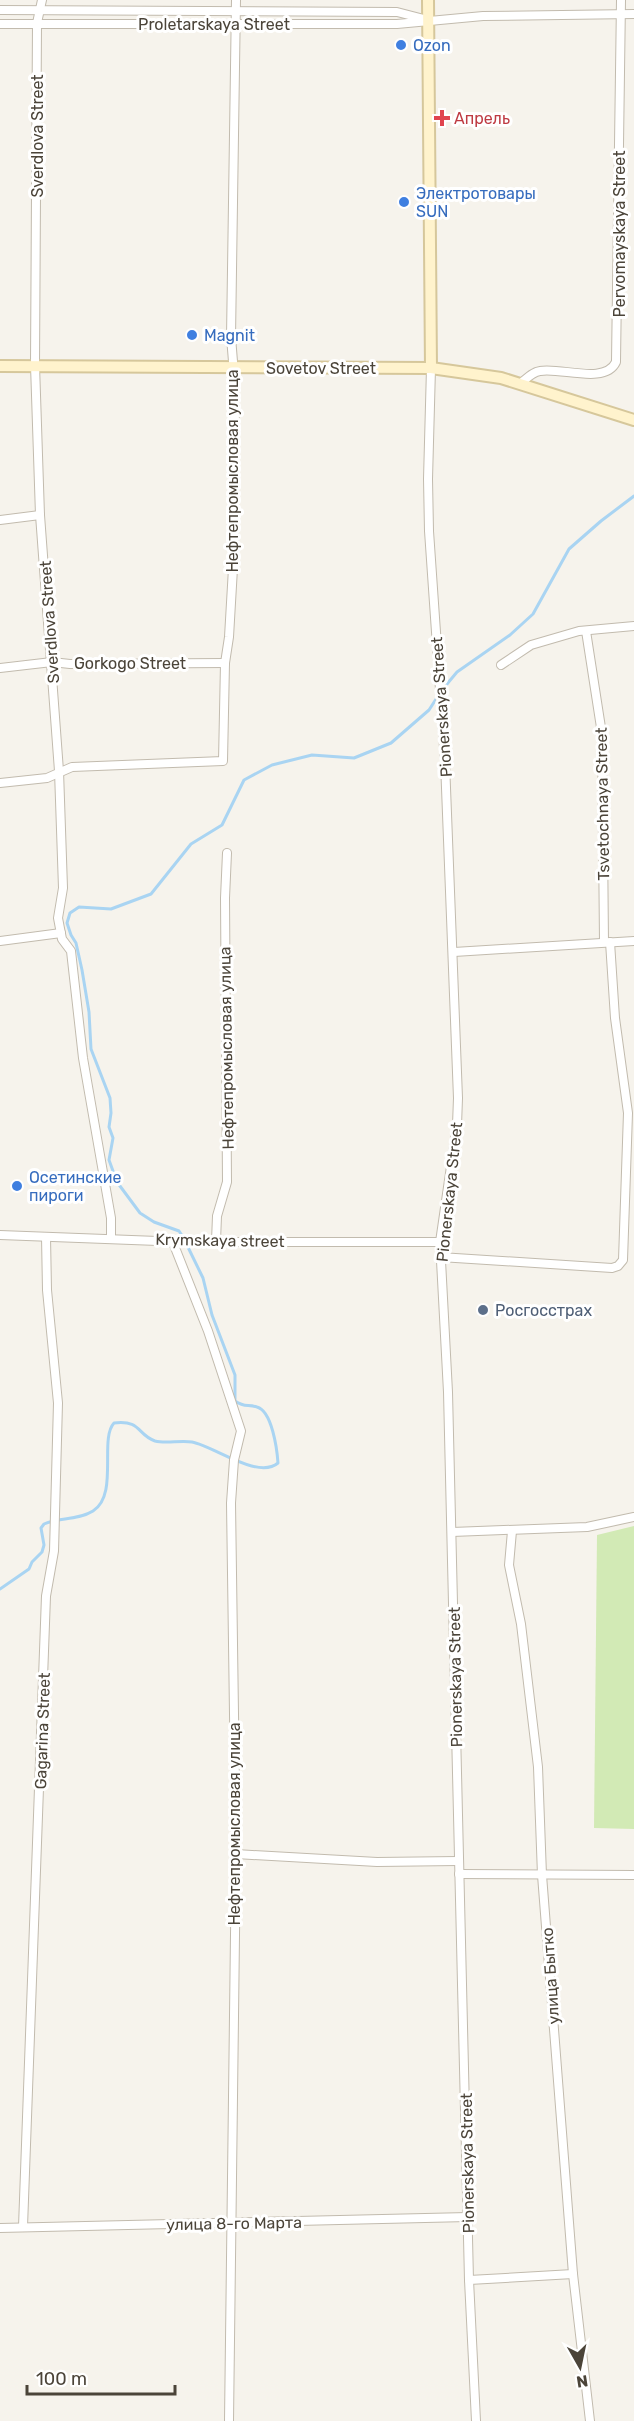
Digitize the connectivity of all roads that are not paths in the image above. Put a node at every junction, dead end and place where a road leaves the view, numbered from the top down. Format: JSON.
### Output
{"nodes":[{"id":1,"x":42,"y":0,"type":"edge"},
{"id":2,"x":236,"y":0,"type":"edge"},
{"id":3,"x":428,"y":0,"type":"edge"},
{"id":4,"x":621,"y":0,"type":"edge"},
{"id":5,"x":0,"y":10,"type":"edge"},
{"id":6,"x":41,"y":10,"type":"junction"},
{"id":7,"x":236,"y":11,"type":"junction"},
{"id":8,"x":621,"y":14,"type":"junction"},
{"id":9,"x":634,"y":14,"type":"edge"},
{"id":10,"x":428,"y":20,"type":"junction"},
{"id":11,"x":37,"y":23,"type":"junction"},
{"id":12,"x":0,"y":24,"type":"edge"},
{"id":13,"x":236,"y":24,"type":"junction"},
{"id":14,"x":35,"y":365,"type":"junction"},
{"id":15,"x":0,"y":366,"type":"edge"},
{"id":16,"x":431,"y":368,"type":"junction"},
{"id":17,"x":232,"y":369,"type":"junction"},
{"id":18,"x":520,"y":384,"type":"junction"},
{"id":19,"x":634,"y":420,"type":"edge"},
{"id":20,"x":40,"y":515,"type":"junction"},
{"id":21,"x":0,"y":520,"type":"edge"},
{"id":22,"x":634,"y":626,"type":"edge"},
{"id":23,"x":586,"y":630,"type":"junction"},
{"id":24,"x":52,"y":662,"type":"junction"},
{"id":25,"x":225,"y":663,"type":"junction"},
{"id":26,"x":501,"y":665,"type":"dead end"},
{"id":27,"x":0,"y":668,"type":"edge"},
{"id":28,"x":59,"y":771,"type":"junction"},
{"id":29,"x":0,"y":783,"type":"edge"},
{"id":30,"x":226,"y":853,"type":"dead end"},
{"id":31,"x":61,"y":933,"type":"junction"},
{"id":32,"x":634,"y":940,"type":"edge"},
{"id":33,"x":0,"y":941,"type":"edge"},
{"id":34,"x":607,"y":942,"type":"junction"},
{"id":35,"x":454,"y":952,"type":"junction"},
{"id":36,"x":631,"y":1113,"type":"edge"},
{"id":37,"x":0,"y":1235,"type":"edge"},
{"id":38,"x":46,"y":1237,"type":"junction"},
{"id":39,"x":111,"y":1238,"type":"junction"},
{"id":40,"x":172,"y":1240,"type":"junction"},
{"id":41,"x":216,"y":1241,"type":"junction"},
{"id":42,"x":440,"y":1242,"type":"junction"},
{"id":43,"x":440,"y":1257,"type":"junction"},
{"id":44,"x":634,"y":1517,"type":"edge"},
{"id":45,"x":512,"y":1531,"type":"junction"},
{"id":46,"x":452,"y":1532,"type":"junction"},
{"id":47,"x":236,"y":1854,"type":"junction"},
{"id":48,"x":458,"y":1861,"type":"junction"},
{"id":49,"x":459,"y":1874,"type":"junction"},
{"id":50,"x":543,"y":1875,"type":"junction"},
{"id":51,"x":634,"y":1875,"type":"edge"},
{"id":52,"x":468,"y":2217,"type":"junction"},
{"id":53,"x":230,"y":2223,"type":"junction"},
{"id":54,"x":23,"y":2227,"type":"junction"},
{"id":55,"x":0,"y":2228,"type":"edge"},
{"id":56,"x":573,"y":2274,"type":"junction"},
{"id":57,"x":469,"y":2280,"type":"junction"},
{"id":58,"x":229,"y":2421,"type":"edge"},
{"id":59,"x":476,"y":2421,"type":"edge"},
{"id":60,"x":590,"y":2421,"type":"edge"}],
"edges":[{"from":1,"to":6,"type":"street","name":"Sverdlova Street"},
{"from":2,"to":7,"type":"street","name":"Нефтепромысловая улица"},
{"from":3,"to":10,"type":"main road","name":"Pionerskaya Street"},
{"from":4,"to":8,"type":"street","name":"Pervomayskaya Street"},
{"from":5,"to":6,"type":"street","name":"Proletarskaya Street"},
{"from":6,"to":7,"type":"street","name":"Proletarskaya Street"},
{"from":6,"to":11,"type":"street","name":"Sverdlova Street"},
{"from":7,"to":10,"type":"street","name":"Proletarskaya Street"},
{"from":7,"to":13,"type":"street","name":"Нефтепромысловая улица"},
{"from":8,"to":9,"type":"street","name":"Proletarskaya Street"},
{"from":8,"to":10,"type":"street","name":"Proletarskaya Street"},
{"from":8,"to":18,"type":"street","name":"Pervomayskaya Street"},
{"from":10,"to":13,"type":"street","name":"Proletarskaya Street"},
{"from":10,"to":16,"type":"main road","name":"Pionerskaya Street"},
{"from":11,"to":12,"type":"street","name":"Proletarskaya Street"},
{"from":11,"to":13,"type":"street","name":"Proletarskaya Street"},
{"from":11,"to":14,"type":"street","name":"Sverdlova Street"},
{"from":13,"to":17,"type":"street","name":"Нефтепромысловая улица"},
{"from":14,"to":15,"type":"main road","name":"Sovetov Street"},
{"from":14,"to":17,"type":"main road","name":"Sovetov Street"},
{"from":14,"to":20,"type":"street","name":"Sverdlova Street"},
{"from":16,"to":17,"type":"main road","name":"Sovetov Street"},
{"from":16,"to":18,"type":"main road","name":"Sovetov Street"},
{"from":16,"to":35,"type":"street","name":"Pionerskaya Street"},
{"from":17,"to":25,"type":"street","name":"Нефтепромысловая улица"},
{"from":18,"to":19,"type":"main road","name":"Sovetov Street"},
{"from":20,"to":21,"type":"street"},
{"from":20,"to":24,"type":"street","name":"Sverdlova Street"},
{"from":22,"to":23,"type":"street"},
{"from":23,"to":26,"type":"street"},
{"from":23,"to":34,"type":"street","name":"Tsvetochnaya Street"},
{"from":24,"to":25,"type":"street","name":"Gorkogo Street"},
{"from":24,"to":27,"type":"street","name":"Gorkogo Street"},
{"from":24,"to":28,"type":"street","name":"Sverdlova Street"},
{"from":25,"to":28,"type":"street","name":"Нефтепромысловая улица"},
{"from":28,"to":29,"type":"street"},
{"from":28,"to":31,"type":"street","name":"Sverdlova Street"},
{"from":30,"to":41,"type":"street","name":"Нефтепромысловая улица"},
{"from":31,"to":33,"type":"street"},
{"from":31,"to":39,"type":"street","name":"Sverdlova Street"},
{"from":32,"to":34,"type":"street"},
{"from":34,"to":35,"type":"street"},
{"from":34,"to":36,"type":"street","name":"Tsvetochnaya Street"},
{"from":35,"to":42,"type":"street","name":"Pionerskaya Street"},
{"from":36,"to":43,"type":"street","name":"Tsvetochnaya Street"},
{"from":37,"to":38,"type":"street","name":"Krymskaya street"},
{"from":38,"to":39,"type":"street","name":"Krymskaya street"},
{"from":38,"to":54,"type":"street","name":"Gagarina Street"},
{"from":39,"to":40,"type":"street","name":"Krymskaya street"},
{"from":40,"to":41,"type":"street","name":"Krymskaya street"},
{"from":40,"to":47,"type":"street","name":"Нефтепромысловая улица"},
{"from":41,"to":42,"type":"street","name":"Krymskaya street"},
{"from":42,"to":43,"type":"street","name":"Pionerskaya Street"},
{"from":43,"to":46,"type":"street","name":"Pionerskaya Street"},
{"from":44,"to":45,"type":"street"},
{"from":45,"to":46,"type":"street"},
{"from":45,"to":50,"type":"street","name":"улица Бытко"},
{"from":46,"to":48,"type":"street","name":"Pionerskaya Street"},
{"from":47,"to":48,"type":"street"},
{"from":47,"to":53,"type":"street","name":"Нефтепромысловая улица"},
{"from":48,"to":49,"type":"street","name":"Pionerskaya Street"},
{"from":49,"to":50,"type":"street"},
{"from":49,"to":52,"type":"street","name":"Pionerskaya Street"},
{"from":50,"to":51,"type":"street"},
{"from":50,"to":56,"type":"street","name":"улица Бытко"},
{"from":52,"to":53,"type":"street","name":"улица 8-го Марта"},
{"from":52,"to":57,"type":"street","name":"Pionerskaya Street"},
{"from":53,"to":54,"type":"street","name":"улица 8-го Марта"},
{"from":53,"to":58,"type":"street","name":"Нефтепромысловая улица"},
{"from":54,"to":55,"type":"street","name":"улица 8-го Марта"},
{"from":56,"to":57,"type":"street"},
{"from":56,"to":60,"type":"street","name":"улица Бытко"},
{"from":57,"to":59,"type":"street","name":"Pionerskaya Street"}]}
